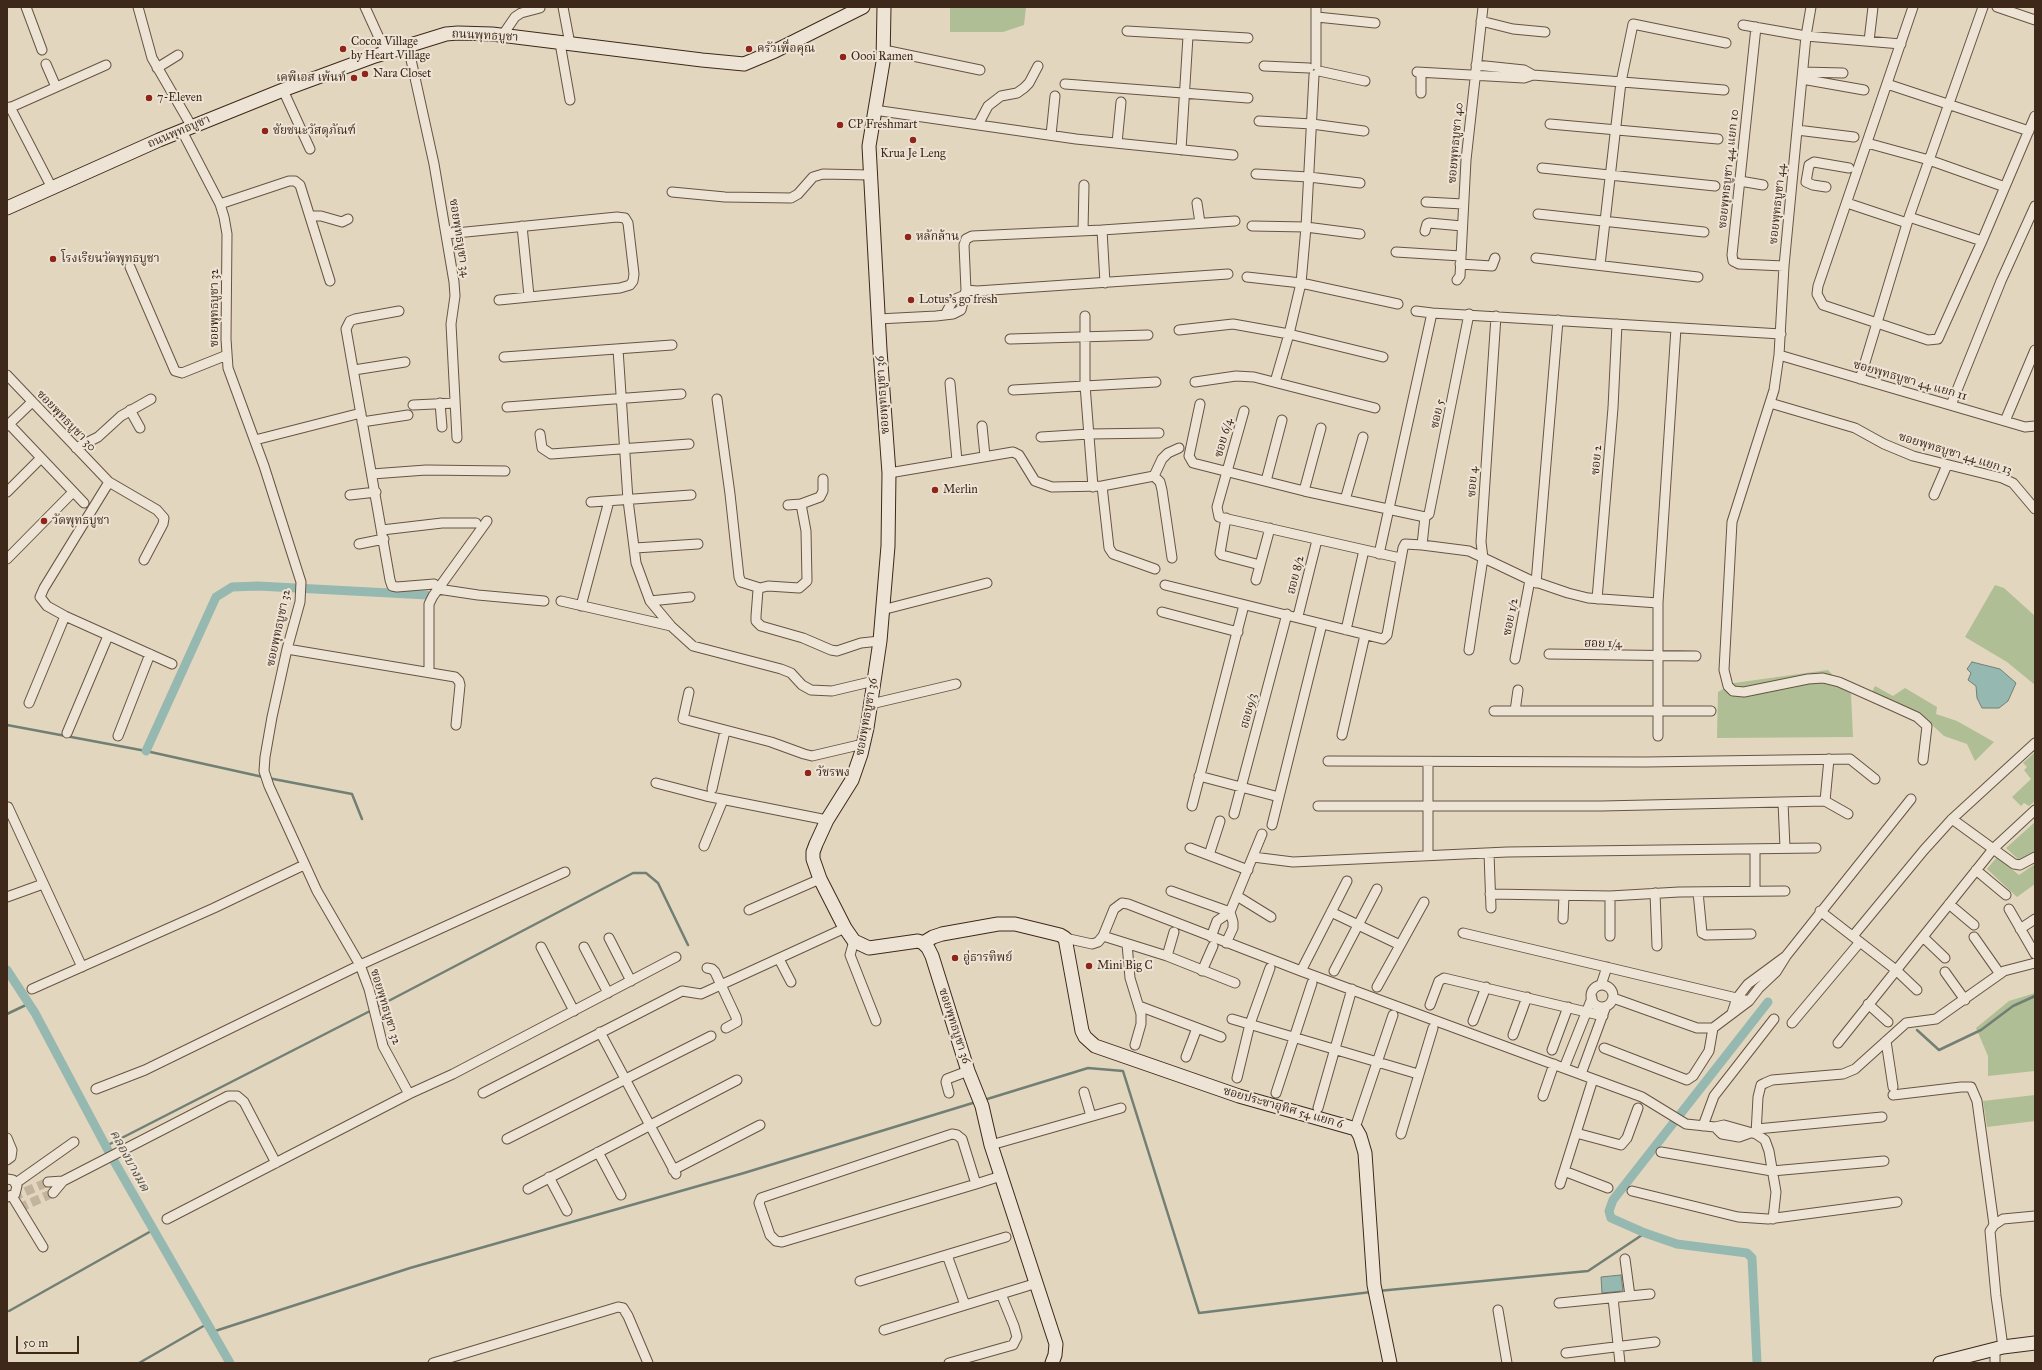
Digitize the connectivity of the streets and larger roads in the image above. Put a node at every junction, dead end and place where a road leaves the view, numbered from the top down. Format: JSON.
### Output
{"nodes":[{"id":1,"x":26,"y":7,"type":"edge"},
{"id":2,"x":138,"y":7,"type":"edge"},
{"id":3,"x":365,"y":7,"type":"edge"},
{"id":4,"x":563,"y":7,"type":"edge"},
{"id":5,"x":863,"y":7,"type":"edge"},
{"id":6,"x":884,"y":7,"type":"edge"},
{"id":7,"x":1316,"y":7,"type":"edge"},
{"id":8,"x":1483,"y":7,"type":"edge"},
{"id":9,"x":1811,"y":7,"type":"edge"},
{"id":10,"x":1873,"y":7,"type":"edge"},
{"id":11,"x":1914,"y":7,"type":"edge"},
{"id":12,"x":1983,"y":7,"type":"edge"},
{"id":13,"x":1997,"y":7,"type":"edge"},
{"id":14,"x":540,"y":8,"type":"edge"},
{"id":15,"x":1317,"y":18,"type":"junction"},
{"id":16,"x":2035,"y":20,"type":"edge"},
{"id":17,"x":1481,"y":21,"type":"junction"},
{"id":18,"x":1375,"y":23,"type":"dead end"},
{"id":19,"x":1743,"y":25,"type":"dead end"},
{"id":20,"x":1756,"y":27,"type":"junction"},
{"id":21,"x":1127,"y":31,"type":"dead end"},
{"id":22,"x":1545,"y":32,"type":"dead end"},
{"id":23,"x":502,"y":36,"type":"junction"},
{"id":24,"x":1188,"y":36,"type":"junction"},
{"id":25,"x":1806,"y":36,"type":"junction"},
{"id":26,"x":1248,"y":38,"type":"dead end"},
{"id":27,"x":1869,"y":41,"type":"junction"},
{"id":28,"x":1726,"y":43,"type":"dead end"},
{"id":29,"x":565,"y":44,"type":"junction"},
{"id":30,"x":1901,"y":44,"type":"junction"},
{"id":31,"x":408,"y":46,"type":"junction"},
{"id":32,"x":42,"y":50,"type":"dead end"},
{"id":33,"x":884,"y":50,"type":"junction"},
{"id":34,"x":386,"y":53,"type":"junction"},
{"id":35,"x":178,"y":55,"type":"dead end"},
{"id":36,"x":46,"y":64,"type":"dead end"},
{"id":37,"x":106,"y":65,"type":"dead end"},
{"id":38,"x":1476,"y":65,"type":"junction"},
{"id":39,"x":1038,"y":66,"type":"dead end"},
{"id":40,"x":1264,"y":66,"type":"dead end"},
{"id":41,"x":157,"y":68,"type":"junction"},
{"id":42,"x":980,"y":70,"type":"dead end"},
{"id":43,"x":1315,"y":70,"type":"junction"},
{"id":44,"x":1843,"y":73,"type":"dead end"},
{"id":45,"x":1475,"y":75,"type":"junction"},
{"id":46,"x":1533,"y":75,"type":"junction"},
{"id":47,"x":1802,"y":75,"type":"junction"},
{"id":48,"x":1366,"y":81,"type":"dead end"},
{"id":49,"x":1621,"y":82,"type":"junction"},
{"id":50,"x":1065,"y":84,"type":"dead end"},
{"id":51,"x":1887,"y":84,"type":"junction"},
{"id":52,"x":56,"y":87,"type":"junction"},
{"id":53,"x":283,"y":90,"type":"junction"},
{"id":54,"x":1724,"y":90,"type":"dead end"},
{"id":55,"x":1864,"y":90,"type":"dead end"},
{"id":56,"x":1185,"y":92,"type":"junction"},
{"id":57,"x":1421,"y":93,"type":"dead end"},
{"id":58,"x":1055,"y":96,"type":"dead end"},
{"id":59,"x":1248,"y":98,"type":"dead end"},
{"id":60,"x":570,"y":100,"type":"dead end"},
{"id":61,"x":1121,"y":102,"type":"dead end"},
{"id":62,"x":1948,"y":104,"type":"junction"},
{"id":63,"x":9,"y":108,"type":"edge"},
{"id":64,"x":874,"y":110,"type":"junction"},
{"id":65,"x":2035,"y":116,"type":"edge"},
{"id":66,"x":1259,"y":121,"type":"dead end"},
{"id":67,"x":978,"y":124,"type":"junction"},
{"id":68,"x":1312,"y":124,"type":"junction"},
{"id":69,"x":1550,"y":124,"type":"dead end"},
{"id":70,"x":187,"y":129,"type":"junction"},
{"id":71,"x":1616,"y":129,"type":"junction"},
{"id":72,"x":1797,"y":130,"type":"junction"},
{"id":73,"x":2029,"y":131,"type":"junction"},
{"id":74,"x":1364,"y":132,"type":"dead end"},
{"id":75,"x":1051,"y":135,"type":"junction"},
{"id":76,"x":1854,"y":137,"type":"dead end"},
{"id":77,"x":1718,"y":139,"type":"dead end"},
{"id":78,"x":1117,"y":143,"type":"junction"},
{"id":79,"x":1867,"y":143,"type":"junction"},
{"id":80,"x":310,"y":149,"type":"dead end"},
{"id":81,"x":1181,"y":150,"type":"junction"},
{"id":82,"x":1233,"y":155,"type":"dead end"},
{"id":83,"x":1929,"y":160,"type":"junction"},
{"id":84,"x":1542,"y":168,"type":"dead end"},
{"id":85,"x":1849,"y":168,"type":"dead end"},
{"id":86,"x":1794,"y":171,"type":"junction"},
{"id":87,"x":1256,"y":174,"type":"dead end"},
{"id":88,"x":1806,"y":174,"type":"junction"},
{"id":89,"x":870,"y":175,"type":"junction"},
{"id":90,"x":1611,"y":175,"type":"junction"},
{"id":91,"x":1309,"y":177,"type":"junction"},
{"id":92,"x":1740,"y":181,"type":"junction"},
{"id":93,"x":1360,"y":183,"type":"dead end"},
{"id":94,"x":1084,"y":184,"type":"dead end"},
{"id":95,"x":1763,"y":185,"type":"dead end"},
{"id":96,"x":1715,"y":186,"type":"dead end"},
{"id":97,"x":1826,"y":187,"type":"dead end"},
{"id":98,"x":2005,"y":187,"type":"junction"},
{"id":99,"x":52,"y":188,"type":"junction"},
{"id":100,"x":672,"y":192,"type":"dead end"},
{"id":101,"x":1426,"y":202,"type":"dead end"},
{"id":102,"x":1198,"y":203,"type":"dead end"},
{"id":103,"x":1847,"y":203,"type":"junction"},
{"id":104,"x":220,"y":204,"type":"junction"},
{"id":105,"x":1463,"y":204,"type":"junction"},
{"id":106,"x":2035,"y":206,"type":"edge"},
{"id":107,"x":7,"y":208,"type":"edge"},
{"id":108,"x":1538,"y":214,"type":"dead end"},
{"id":109,"x":311,"y":216,"type":"junction"},
{"id":110,"x":348,"y":219,"type":"dead end"},
{"id":111,"x":1908,"y":220,"type":"junction"},
{"id":112,"x":1236,"y":221,"type":"dead end"},
{"id":113,"x":1606,"y":221,"type":"junction"},
{"id":114,"x":1200,"y":223,"type":"junction"},
{"id":115,"x":522,"y":226,"type":"junction"},
{"id":116,"x":1252,"y":226,"type":"dead end"},
{"id":117,"x":1462,"y":226,"type":"junction"},
{"id":118,"x":1306,"y":227,"type":"junction"},
{"id":119,"x":1102,"y":230,"type":"junction"},
{"id":120,"x":1083,"y":231,"type":"junction"},
{"id":121,"x":1425,"y":231,"type":"dead end"},
{"id":122,"x":1704,"y":232,"type":"dead end"},
{"id":123,"x":446,"y":234,"type":"junction"},
{"id":124,"x":1360,"y":234,"type":"dead end"},
{"id":125,"x":1982,"y":241,"type":"junction"},
{"id":126,"x":1396,"y":252,"type":"dead end"},
{"id":127,"x":1495,"y":258,"type":"dead end"},
{"id":128,"x":1536,"y":258,"type":"dead end"},
{"id":129,"x":1461,"y":260,"type":"junction"},
{"id":130,"x":1600,"y":265,"type":"junction"},
{"id":131,"x":1784,"y":266,"type":"junction"},
{"id":132,"x":130,"y":267,"type":"dead end"},
{"id":133,"x":1228,"y":274,"type":"dead end"},
{"id":134,"x":1247,"y":277,"type":"dead end"},
{"id":135,"x":1698,"y":277,"type":"dead end"},
{"id":136,"x":330,"y":280,"type":"dead end"},
{"id":137,"x":1457,"y":280,"type":"dead end"},
{"id":138,"x":1105,"y":283,"type":"junction"},
{"id":139,"x":1301,"y":283,"type":"junction"},
{"id":140,"x":965,"y":292,"type":"junction"},
{"id":141,"x":529,"y":296,"type":"junction"},
{"id":142,"x":499,"y":300,"type":"dead end"},
{"id":143,"x":1398,"y":304,"type":"dead end"},
{"id":144,"x":399,"y":311,"type":"dead end"},
{"id":145,"x":1416,"y":311,"type":"dead end"},
{"id":146,"x":1432,"y":313,"type":"junction"},
{"id":147,"x":1469,"y":314,"type":"junction"},
{"id":148,"x":1085,"y":316,"type":"dead end"},
{"id":149,"x":1496,"y":316,"type":"junction"},
{"id":150,"x":878,"y":319,"type":"junction"},
{"id":151,"x":1558,"y":320,"type":"junction"},
{"id":152,"x":1617,"y":324,"type":"junction"},
{"id":153,"x":1877,"y":324,"type":"junction"},
{"id":154,"x":1676,"y":328,"type":"junction"},
{"id":155,"x":1180,"y":330,"type":"dead end"},
{"id":156,"x":1148,"y":334,"type":"dead end"},
{"id":157,"x":1289,"y":334,"type":"junction"},
{"id":158,"x":1781,"y":334,"type":"junction"},
{"id":159,"x":1085,"y":337,"type":"junction"},
{"id":160,"x":1010,"y":339,"type":"dead end"},
{"id":161,"x":672,"y":345,"type":"dead end"},
{"id":162,"x":618,"y":349,"type":"junction"},
{"id":163,"x":2035,"y":350,"type":"edge"},
{"id":164,"x":227,"y":355,"type":"junction"},
{"id":165,"x":1779,"y":355,"type":"junction"},
{"id":166,"x":504,"y":357,"type":"dead end"},
{"id":167,"x":1383,"y":357,"type":"dead end"},
{"id":168,"x":405,"y":362,"type":"dead end"},
{"id":169,"x":354,"y":370,"type":"junction"},
{"id":170,"x":7,"y":375,"type":"edge"},
{"id":171,"x":1860,"y":379,"type":"junction"},
{"id":172,"x":1156,"y":382,"type":"dead end"},
{"id":173,"x":1195,"y":382,"type":"dead end"},
{"id":174,"x":1275,"y":382,"type":"junction"},
{"id":175,"x":950,"y":383,"type":"dead end"},
{"id":176,"x":1085,"y":385,"type":"junction"},
{"id":177,"x":1013,"y":390,"type":"dead end"},
{"id":178,"x":681,"y":394,"type":"dead end"},
{"id":179,"x":717,"y":398,"type":"dead end"},
{"id":180,"x":151,"y":399,"type":"dead end"},
{"id":181,"x":621,"y":400,"type":"junction"},
{"id":182,"x":31,"y":403,"type":"junction"},
{"id":183,"x":440,"y":403,"type":"junction"},
{"id":184,"x":455,"y":403,"type":"junction"},
{"id":185,"x":1770,"y":403,"type":"junction"},
{"id":186,"x":1200,"y":404,"type":"dead end"},
{"id":187,"x":413,"y":405,"type":"dead end"},
{"id":188,"x":1951,"y":405,"type":"junction"},
{"id":189,"x":507,"y":407,"type":"dead end"},
{"id":190,"x":1375,"y":408,"type":"dead end"},
{"id":191,"x":130,"y":410,"type":"junction"},
{"id":192,"x":1244,"y":411,"type":"dead end"},
{"id":193,"x":408,"y":415,"type":"dead end"},
{"id":194,"x":361,"y":418,"type":"junction"},
{"id":195,"x":1282,"y":420,"type":"dead end"},
{"id":196,"x":2005,"y":421,"type":"junction"},
{"id":197,"x":8,"y":425,"type":"edge"},
{"id":198,"x":982,"y":426,"type":"dead end"},
{"id":199,"x":2035,"y":426,"type":"edge"},
{"id":200,"x":442,"y":427,"type":"dead end"},
{"id":201,"x":140,"y":428,"type":"dead end"},
{"id":202,"x":1321,"y":428,"type":"dead end"},
{"id":203,"x":1159,"y":433,"type":"dead end"},
{"id":204,"x":540,"y":434,"type":"dead end"},
{"id":205,"x":1089,"y":434,"type":"junction"},
{"id":206,"x":1041,"y":437,"type":"dead end"},
{"id":207,"x":1362,"y":437,"type":"dead end"},
{"id":208,"x":457,"y":438,"type":"dead end"},
{"id":209,"x":255,"y":440,"type":"junction"},
{"id":210,"x":689,"y":444,"type":"dead end"},
{"id":211,"x":76,"y":448,"type":"junction"},
{"id":212,"x":1179,"y":448,"type":"dead end"},
{"id":213,"x":624,"y":449,"type":"junction"},
{"id":214,"x":985,"y":456,"type":"junction"},
{"id":215,"x":41,"y":458,"type":"junction"},
{"id":216,"x":957,"y":461,"type":"junction"},
{"id":217,"x":1948,"y":465,"type":"junction"},
{"id":218,"x":505,"y":471,"type":"dead end"},
{"id":219,"x":889,"y":472,"type":"junction"},
{"id":220,"x":1226,"y":472,"type":"junction"},
{"id":221,"x":372,"y":474,"type":"junction"},
{"id":222,"x":1154,"y":476,"type":"junction"},
{"id":223,"x":823,"y":479,"type":"dead end"},
{"id":224,"x":1266,"y":481,"type":"junction"},
{"id":225,"x":109,"y":482,"type":"junction"},
{"id":226,"x":1102,"y":486,"type":"junction"},
{"id":227,"x":1092,"y":487,"type":"junction"},
{"id":228,"x":1304,"y":491,"type":"junction"},
{"id":229,"x":7,"y":492,"type":"edge"},
{"id":230,"x":73,"y":492,"type":"junction"},
{"id":231,"x":376,"y":492,"type":"junction"},
{"id":232,"x":350,"y":495,"type":"dead end"},
{"id":233,"x":691,"y":495,"type":"dead end"},
{"id":234,"x":1934,"y":495,"type":"dead end"},
{"id":235,"x":628,"y":500,"type":"junction"},
{"id":236,"x":1345,"y":500,"type":"junction"},
{"id":237,"x":609,"y":501,"type":"junction"},
{"id":238,"x":591,"y":502,"type":"dead end"},
{"id":239,"x":84,"y":503,"type":"dead end"},
{"id":240,"x":801,"y":504,"type":"junction"},
{"id":241,"x":788,"y":505,"type":"dead end"},
{"id":242,"x":2035,"y":509,"type":"edge"},
{"id":243,"x":1388,"y":510,"type":"junction"},
{"id":244,"x":1425,"y":517,"type":"junction"},
{"id":245,"x":1226,"y":518,"type":"junction"},
{"id":246,"x":487,"y":521,"type":"dead end"},
{"id":247,"x":476,"y":523,"type":"dead end"},
{"id":248,"x":1270,"y":528,"type":"junction"},
{"id":249,"x":383,"y":535,"type":"junction"},
{"id":250,"x":1317,"y":540,"type":"junction"},
{"id":251,"x":359,"y":544,"type":"dead end"},
{"id":252,"x":698,"y":544,"type":"dead end"},
{"id":253,"x":1422,"y":545,"type":"junction"},
{"id":254,"x":635,"y":548,"type":"junction"},
{"id":255,"x":1364,"y":550,"type":"junction"},
{"id":256,"x":1379,"y":554,"type":"junction"},
{"id":257,"x":1172,"y":558,"type":"dead end"},
{"id":258,"x":1400,"y":558,"type":"junction"},
{"id":259,"x":1483,"y":558,"type":"junction"},
{"id":260,"x":7,"y":559,"type":"edge"},
{"id":261,"x":144,"y":560,"type":"dead end"},
{"id":262,"x":1260,"y":565,"type":"junction"},
{"id":263,"x":1155,"y":569,"type":"dead end"},
{"id":264,"x":1256,"y":580,"type":"dead end"},
{"id":265,"x":1533,"y":581,"type":"junction"},
{"id":266,"x":987,"y":583,"type":"dead end"},
{"id":267,"x":1165,"y":585,"type":"dead end"},
{"id":268,"x":436,"y":586,"type":"junction"},
{"id":269,"x":760,"y":588,"type":"junction"},
{"id":270,"x":690,"y":598,"type":"dead end"},
{"id":271,"x":1597,"y":599,"type":"junction"},
{"id":272,"x":650,"y":600,"type":"junction"},
{"id":273,"x":544,"y":601,"type":"dead end"},
{"id":274,"x":561,"y":601,"type":"dead end"},
{"id":275,"x":1658,"y":603,"type":"junction"},
{"id":276,"x":1244,"y":605,"type":"junction"},
{"id":277,"x":581,"y":606,"type":"junction"},
{"id":278,"x":882,"y":610,"type":"junction"},
{"id":279,"x":1162,"y":612,"type":"dead end"},
{"id":280,"x":1287,"y":614,"type":"junction"},
{"id":281,"x":65,"y":616,"type":"junction"},
{"id":282,"x":1298,"y":616,"type":"junction"},
{"id":283,"x":1322,"y":624,"type":"junction"},
{"id":284,"x":671,"y":626,"type":"junction"},
{"id":285,"x":1346,"y":630,"type":"junction"},
{"id":286,"x":1238,"y":632,"type":"junction"},
{"id":287,"x":1365,"y":635,"type":"junction"},
{"id":288,"x":108,"y":636,"type":"junction"},
{"id":289,"x":880,"y":641,"type":"junction"},
{"id":290,"x":287,"y":649,"type":"junction"},
{"id":291,"x":1469,"y":650,"type":"dead end"},
{"id":292,"x":150,"y":654,"type":"junction"},
{"id":293,"x":1549,"y":654,"type":"dead end"},
{"id":294,"x":1657,"y":656,"type":"junction"},
{"id":295,"x":1696,"y":656,"type":"dead end"},
{"id":296,"x":1515,"y":659,"type":"dead end"},
{"id":297,"x":172,"y":664,"type":"dead end"},
{"id":298,"x":429,"y":672,"type":"junction"},
{"id":299,"x":874,"y":681,"type":"junction"},
{"id":300,"x":956,"y":684,"type":"dead end"},
{"id":301,"x":1518,"y":690,"type":"dead end"},
{"id":302,"x":689,"y":692,"type":"dead end"},
{"id":303,"x":29,"y":703,"type":"dead end"},
{"id":304,"x":871,"y":704,"type":"junction"},
{"id":305,"x":1494,"y":711,"type":"dead end"},
{"id":306,"x":1514,"y":711,"type":"junction"},
{"id":307,"x":1657,"y":711,"type":"junction"},
{"id":308,"x":1711,"y":711,"type":"dead end"},
{"id":309,"x":456,"y":725,"type":"dead end"},
{"id":310,"x":725,"y":730,"type":"junction"},
{"id":311,"x":67,"y":733,"type":"dead end"},
{"id":312,"x":1342,"y":735,"type":"dead end"},
{"id":313,"x":118,"y":736,"type":"dead end"},
{"id":314,"x":1658,"y":736,"type":"dead end"},
{"id":315,"x":2035,"y":743,"type":"edge"},
{"id":316,"x":863,"y":744,"type":"junction"},
{"id":317,"x":1828,"y":758,"type":"junction"},
{"id":318,"x":1923,"y":760,"type":"dead end"},
{"id":319,"x":1328,"y":761,"type":"dead end"},
{"id":320,"x":1428,"y":762,"type":"junction"},
{"id":321,"x":1199,"y":776,"type":"junction"},
{"id":322,"x":1875,"y":779,"type":"dead end"},
{"id":323,"x":656,"y":783,"type":"dead end"},
{"id":324,"x":1241,"y":788,"type":"junction"},
{"id":325,"x":712,"y":789,"type":"dead end"},
{"id":326,"x":1279,"y":797,"type":"junction"},
{"id":327,"x":724,"y":800,"type":"junction"},
{"id":328,"x":1911,"y":800,"type":"dead end"},
{"id":329,"x":1825,"y":801,"type":"junction"},
{"id":330,"x":1783,"y":802,"type":"junction"},
{"id":331,"x":1192,"y":806,"type":"dead end"},
{"id":332,"x":1318,"y":806,"type":"dead end"},
{"id":333,"x":1428,"y":806,"type":"junction"},
{"id":334,"x":8,"y":807,"type":"edge"},
{"id":335,"x":2035,"y":810,"type":"edge"},
{"id":336,"x":1234,"y":814,"type":"dead end"},
{"id":337,"x":1848,"y":814,"type":"dead end"},
{"id":338,"x":1952,"y":819,"type":"junction"},
{"id":339,"x":827,"y":820,"type":"junction"},
{"id":340,"x":1220,"y":821,"type":"dead end"},
{"id":341,"x":1272,"y":825,"type":"dead end"},
{"id":342,"x":1262,"y":834,"type":"dead end"},
{"id":343,"x":704,"y":846,"type":"dead end"},
{"id":344,"x":1190,"y":848,"type":"dead end"},
{"id":345,"x":1785,"y":848,"type":"junction"},
{"id":346,"x":1816,"y":848,"type":"dead end"},
{"id":347,"x":1994,"y":848,"type":"junction"},
{"id":348,"x":1755,"y":849,"type":"junction"},
{"id":349,"x":1489,"y":853,"type":"junction"},
{"id":350,"x":1428,"y":855,"type":"junction"},
{"id":351,"x":1209,"y":856,"type":"junction"},
{"id":352,"x":2035,"y":856,"type":"edge"},
{"id":353,"x":1253,"y":858,"type":"junction"},
{"id":354,"x":304,"y":865,"type":"junction"},
{"id":355,"x":1248,"y":870,"type":"junction"},
{"id":356,"x":1976,"y":870,"type":"junction"},
{"id":357,"x":565,"y":872,"type":"dead end"},
{"id":358,"x":820,"y":879,"type":"junction"},
{"id":359,"x":1347,"y":881,"type":"dead end"},
{"id":360,"x":43,"y":884,"type":"junction"},
{"id":361,"x":1377,"y":889,"type":"dead end"},
{"id":362,"x":1171,"y":891,"type":"dead end"},
{"id":363,"x":1698,"y":892,"type":"junction"},
{"id":364,"x":1755,"y":892,"type":"junction"},
{"id":365,"x":1785,"y":892,"type":"dead end"},
{"id":366,"x":1655,"y":893,"type":"junction"},
{"id":367,"x":1490,"y":894,"type":"junction"},
{"id":368,"x":2006,"y":895,"type":"dead end"},
{"id":369,"x":1237,"y":896,"type":"junction"},
{"id":370,"x":1564,"y":896,"type":"junction"},
{"id":371,"x":1610,"y":896,"type":"junction"},
{"id":372,"x":7,"y":897,"type":"edge"},
{"id":373,"x":1424,"y":902,"type":"dead end"},
{"id":374,"x":1949,"y":904,"type":"junction"},
{"id":375,"x":1491,"y":908,"type":"dead end"},
{"id":376,"x":2009,"y":909,"type":"dead end"},
{"id":377,"x":749,"y":910,"type":"dead end"},
{"id":378,"x":1820,"y":911,"type":"junction"},
{"id":379,"x":1230,"y":912,"type":"junction"},
{"id":380,"x":1331,"y":912,"type":"junction"},
{"id":381,"x":1271,"y":916,"type":"dead end"},
{"id":382,"x":1563,"y":919,"type":"dead end"},
{"id":383,"x":2035,"y":920,"type":"edge"},
{"id":384,"x":1358,"y":924,"type":"junction"},
{"id":385,"x":1974,"y":925,"type":"dead end"},
{"id":386,"x":845,"y":928,"type":"junction"},
{"id":387,"x":2020,"y":929,"type":"junction"},
{"id":388,"x":1174,"y":932,"type":"dead end"},
{"id":389,"x":1463,"y":933,"type":"dead end"},
{"id":390,"x":1751,"y":934,"type":"dead end"},
{"id":391,"x":1103,"y":936,"type":"junction"},
{"id":392,"x":1610,"y":936,"type":"dead end"},
{"id":393,"x":1923,"y":937,"type":"junction"},
{"id":394,"x":1974,"y":937,"type":"dead end"},
{"id":395,"x":609,"y":938,"type":"dead end"},
{"id":396,"x":1065,"y":938,"type":"junction"},
{"id":397,"x":1856,"y":939,"type":"junction"},
{"id":398,"x":854,"y":941,"type":"junction"},
{"id":399,"x":1212,"y":942,"type":"junction"},
{"id":400,"x":923,"y":943,"type":"junction"},
{"id":401,"x":1226,"y":943,"type":"junction"},
{"id":402,"x":1127,"y":944,"type":"junction"},
{"id":403,"x":1400,"y":945,"type":"junction"},
{"id":404,"x":1657,"y":946,"type":"dead end"},
{"id":405,"x":541,"y":947,"type":"dead end"},
{"id":406,"x":584,"y":947,"type":"dead end"},
{"id":407,"x":2035,"y":954,"type":"edge"},
{"id":408,"x":1167,"y":956,"type":"junction"},
{"id":409,"x":1786,"y":956,"type":"junction"},
{"id":410,"x":676,"y":957,"type":"dead end"},
{"id":411,"x":1944,"y":958,"type":"dead end"},
{"id":412,"x":779,"y":959,"type":"junction"},
{"id":413,"x":2035,"y":963,"type":"edge"},
{"id":414,"x":360,"y":965,"type":"junction"},
{"id":415,"x":82,"y":967,"type":"junction"},
{"id":416,"x":1607,"y":967,"type":"junction"},
{"id":417,"x":707,"y":968,"type":"dead end"},
{"id":418,"x":1270,"y":968,"type":"dead end"},
{"id":419,"x":1896,"y":970,"type":"junction"},
{"id":420,"x":1202,"y":971,"type":"junction"},
{"id":421,"x":1301,"y":971,"type":"junction"},
{"id":422,"x":1334,"y":971,"type":"dead end"},
{"id":423,"x":1945,"y":972,"type":"dead end"},
{"id":424,"x":2000,"y":974,"type":"junction"},
{"id":425,"x":631,"y":981,"type":"junction"},
{"id":426,"x":791,"y":982,"type":"dead end"},
{"id":427,"x":1235,"y":983,"type":"dead end"},
{"id":428,"x":1312,"y":983,"type":"dead end"},
{"id":429,"x":1601,"y":984,"type":"junction"},
{"id":430,"x":722,"y":986,"type":"junction"},
{"id":431,"x":1377,"y":987,"type":"dead end"},
{"id":432,"x":1486,"y":987,"type":"junction"},
{"id":433,"x":32,"y":989,"type":"dead end"},
{"id":434,"x":1352,"y":989,"type":"junction"},
{"id":435,"x":1917,"y":990,"type":"dead end"},
{"id":436,"x":608,"y":993,"type":"junction"},
{"id":437,"x":1527,"y":997,"type":"junction"},
{"id":438,"x":1592,"y":998,"type":"junction"},
{"id":439,"x":1613,"y":998,"type":"junction"},
{"id":440,"x":1737,"y":998,"type":"junction"},
{"id":441,"x":1965,"y":1000,"type":"junction"},
{"id":442,"x":1749,"y":1001,"type":"junction"},
{"id":443,"x":1868,"y":1004,"type":"junction"},
{"id":444,"x":1430,"y":1005,"type":"dead end"},
{"id":445,"x":1139,"y":1006,"type":"junction"},
{"id":446,"x":1606,"y":1006,"type":"junction"},
{"id":447,"x":1568,"y":1007,"type":"junction"},
{"id":448,"x":574,"y":1011,"type":"junction"},
{"id":449,"x":1586,"y":1012,"type":"junction"},
{"id":450,"x":1732,"y":1013,"type":"junction"},
{"id":451,"x":1393,"y":1014,"type":"dead end"},
{"id":452,"x":1603,"y":1016,"type":"junction"},
{"id":453,"x":1232,"y":1019,"type":"dead end"},
{"id":454,"x":1774,"y":1019,"type":"dead end"},
{"id":455,"x":1473,"y":1021,"type":"dead end"},
{"id":456,"x":876,"y":1022,"type":"dead end"},
{"id":457,"x":1888,"y":1022,"type":"dead end"},
{"id":458,"x":1792,"y":1023,"type":"dead end"},
{"id":459,"x":1250,"y":1024,"type":"junction"},
{"id":460,"x":726,"y":1028,"type":"dead end"},
{"id":461,"x":1197,"y":1028,"type":"junction"},
{"id":462,"x":1433,"y":1028,"type":"dead end"},
{"id":463,"x":1713,"y":1028,"type":"junction"},
{"id":464,"x":600,"y":1032,"type":"junction"},
{"id":465,"x":711,"y":1036,"type":"dead end"},
{"id":466,"x":1513,"y":1036,"type":"dead end"},
{"id":467,"x":1221,"y":1037,"type":"dead end"},
{"id":468,"x":1293,"y":1037,"type":"junction"},
{"id":469,"x":1886,"y":1041,"type":"junction"},
{"id":470,"x":1838,"y":1043,"type":"dead end"},
{"id":471,"x":1135,"y":1045,"type":"dead end"},
{"id":472,"x":1604,"y":1048,"type":"dead end"},
{"id":473,"x":1334,"y":1049,"type":"junction"},
{"id":474,"x":1552,"y":1050,"type":"dead end"},
{"id":475,"x":1186,"y":1057,"type":"dead end"},
{"id":476,"x":1376,"y":1062,"type":"junction"},
{"id":477,"x":1554,"y":1064,"type":"junction"},
{"id":478,"x":1564,"y":1068,"type":"junction"},
{"id":479,"x":968,"y":1071,"type":"junction"},
{"id":480,"x":1418,"y":1074,"type":"junction"},
{"id":481,"x":1581,"y":1074,"type":"junction"},
{"id":482,"x":1237,"y":1078,"type":"dead end"},
{"id":483,"x":1593,"y":1079,"type":"junction"},
{"id":484,"x":624,"y":1080,"type":"junction"},
{"id":485,"x":736,"y":1080,"type":"dead end"},
{"id":486,"x":96,"y":1090,"type":"dead end"},
{"id":487,"x":949,"y":1092,"type":"dead end"},
{"id":488,"x":1084,"y":1092,"type":"dead end"},
{"id":489,"x":483,"y":1093,"type":"dead end"},
{"id":490,"x":1276,"y":1093,"type":"dead end"},
{"id":491,"x":409,"y":1094,"type":"junction"},
{"id":492,"x":1543,"y":1096,"type":"dead end"},
{"id":493,"x":1121,"y":1108,"type":"dead end"},
{"id":494,"x":1318,"y":1108,"type":"dead end"},
{"id":495,"x":1638,"y":1108,"type":"dead end"},
{"id":496,"x":1091,"y":1116,"type":"junction"},
{"id":497,"x":1882,"y":1117,"type":"dead end"},
{"id":498,"x":1357,"y":1122,"type":"dead end"},
{"id":499,"x":649,"y":1125,"type":"junction"},
{"id":500,"x":760,"y":1125,"type":"dead end"},
{"id":501,"x":1702,"y":1126,"type":"junction"},
{"id":502,"x":1576,"y":1132,"type":"junction"},
{"id":503,"x":1754,"y":1132,"type":"junction"},
{"id":504,"x":1401,"y":1134,"type":"dead end"},
{"id":505,"x":7,"y":1138,"type":"edge"},
{"id":506,"x":507,"y":1139,"type":"dead end"},
{"id":507,"x":74,"y":1142,"type":"dead end"},
{"id":508,"x":991,"y":1145,"type":"junction"},
{"id":509,"x":598,"y":1152,"type":"junction"},
{"id":510,"x":1661,"y":1152,"type":"dead end"},
{"id":511,"x":7,"y":1160,"type":"edge"},
{"id":512,"x":1884,"y":1161,"type":"dead end"},
{"id":513,"x":276,"y":1163,"type":"junction"},
{"id":514,"x":1564,"y":1171,"type":"junction"},
{"id":515,"x":1772,"y":1171,"type":"junction"},
{"id":516,"x":1001,"y":1176,"type":"junction"},
{"id":517,"x":549,"y":1177,"type":"junction"},
{"id":518,"x":10,"y":1179,"type":"edge"},
{"id":519,"x":48,"y":1182,"type":"tunnel mouth"},
{"id":520,"x":62,"y":1182,"type":"junction"},
{"id":521,"x":976,"y":1184,"type":"junction"},
{"id":522,"x":1560,"y":1184,"type":"dead end"},
{"id":523,"x":528,"y":1188,"type":"dead end"},
{"id":524,"x":1608,"y":1188,"type":"dead end"},
{"id":525,"x":1632,"y":1191,"type":"dead end"},
{"id":526,"x":53,"y":1193,"type":"tunnel mouth"},
{"id":527,"x":621,"y":1195,"type":"dead end"},
{"id":528,"x":10,"y":1196,"type":"edge"},
{"id":529,"x":1898,"y":1202,"type":"dead end"},
{"id":530,"x":567,"y":1211,"type":"dead end"},
{"id":531,"x":2035,"y":1216,"type":"edge"},
{"id":532,"x":167,"y":1219,"type":"dead end"},
{"id":533,"x":1773,"y":1219,"type":"junction"},
{"id":534,"x":1994,"y":1225,"type":"junction"},
{"id":535,"x":1006,"y":1237,"type":"dead end"},
{"id":536,"x":43,"y":1247,"type":"dead end"},
{"id":537,"x":947,"y":1255,"type":"junction"},
{"id":538,"x":1626,"y":1259,"type":"dead end"},
{"id":539,"x":860,"y":1281,"type":"dead end"},
{"id":540,"x":1037,"y":1283,"type":"junction"},
{"id":541,"x":1001,"y":1294,"type":"junction"},
{"id":542,"x":1650,"y":1294,"type":"dead end"},
{"id":543,"x":1630,"y":1296,"type":"junction"},
{"id":544,"x":1613,"y":1298,"type":"junction"},
{"id":545,"x":1559,"y":1304,"type":"dead end"},
{"id":546,"x":965,"y":1305,"type":"junction"},
{"id":547,"x":1498,"y":1310,"type":"dead end"},
{"id":548,"x":884,"y":1330,"type":"dead end"},
{"id":549,"x":1655,"y":1342,"type":"dead end"},
{"id":550,"x":2035,"y":1343,"type":"edge"},
{"id":551,"x":1618,"y":1346,"type":"junction"},
{"id":552,"x":1999,"y":1348,"type":"junction"},
{"id":553,"x":1566,"y":1353,"type":"dead end"},
{"id":554,"x":433,"y":1363,"type":"edge"},
{"id":555,"x":648,"y":1363,"type":"edge"},
{"id":556,"x":949,"y":1363,"type":"edge"},
{"id":557,"x":1052,"y":1363,"type":"edge"},
{"id":558,"x":1390,"y":1363,"type":"edge"},
{"id":559,"x":1507,"y":1363,"type":"edge"},
{"id":560,"x":1620,"y":1363,"type":"edge"},
{"id":561,"x":1940,"y":1363,"type":"edge"},
{"id":562,"x":1995,"y":1363,"type":"edge"}],
"edges":[{"from":1,"to":32,"type":"street"},
{"from":2,"to":41,"type":"street","name":"ซอยพุทธบูชา 32"},
{"from":3,"to":34,"type":"street"},
{"from":4,"to":29,"type":"street"},
{"from":5,"to":29,"type":"street","name":"ถนนพุทธบูชา"},
{"from":6,"to":33,"type":"street","name":"ซอยพุทธบูชา 36"},
{"from":7,"to":15,"type":"street"},
{"from":8,"to":17,"type":"street","name":"ซอยพุทธบูชา 40"},
{"from":9,"to":25,"type":"street","name":"ซอยพุทธบูชา 44"},
{"from":10,"to":27,"type":"street"},
{"from":11,"to":30,"type":"street"},
{"from":12,"to":62,"type":"street"},
{"from":13,"to":16,"type":"street"},
{"from":14,"to":23,"type":"street"},
{"from":15,"to":18,"type":"street"},
{"from":15,"to":43,"type":"street"},
{"from":17,"to":22,"type":"street"},
{"from":17,"to":38,"type":"street","name":"ซอยพุทธบูชา 40"},
{"from":19,"to":20,"type":"street"},
{"from":20,"to":25,"type":"street"},
{"from":20,"to":92,"type":"street","name":"ซอยพุทธบูชา 44 แยก 10"},
{"from":21,"to":24,"type":"street"},
{"from":23,"to":29,"type":"street","name":"ถนนพุทธบูชา"},
{"from":23,"to":31,"type":"street","name":"ถนนพุทธบูชา"},
{"from":24,"to":26,"type":"street"},
{"from":24,"to":56,"type":"street"},
{"from":25,"to":27,"type":"street"},
{"from":25,"to":47,"type":"street","name":"ซอยพุทธบูชา 44"},
{"from":27,"to":30,"type":"street"},
{"from":28,"to":49,"type":"street"},
{"from":29,"to":60,"type":"street"},
{"from":30,"to":51,"type":"street"},
{"from":31,"to":34,"type":"street","name":"ถนนพุทธบูชา"},
{"from":31,"to":123,"type":"street","name":"ซอยพุทธบูชา 34"},
{"from":33,"to":42,"type":"street"},
{"from":33,"to":64,"type":"street","name":"ซอยพุทธบูชา 36"},
{"from":34,"to":53,"type":"street","name":"ถนนพุทธบูชา"},
{"from":35,"to":41,"type":"street"},
{"from":36,"to":52,"type":"street"},
{"from":37,"to":52,"type":"street"},
{"from":38,"to":45,"type":"street","name":"ซอยพุทธบูชา 40"},
{"from":38,"to":46,"type":"street"},
{"from":39,"to":67,"type":"street"},
{"from":40,"to":43,"type":"street"},
{"from":41,"to":70,"type":"street","name":"ซอยพุทธบูชา 32"},
{"from":43,"to":48,"type":"street"},
{"from":43,"to":68,"type":"street"},
{"from":44,"to":47,"type":"street"},
{"from":45,"to":46,"type":"street"},
{"from":45,"to":57,"type":"street"},
{"from":45,"to":105,"type":"street","name":"ซอยพุทธบูชา 40"},
{"from":46,"to":49,"type":"street"},
{"from":47,"to":55,"type":"street"},
{"from":47,"to":72,"type":"street","name":"ซอยพุทธบูชา 44"},
{"from":49,"to":54,"type":"street"},
{"from":49,"to":71,"type":"street"},
{"from":50,"to":56,"type":"street"},
{"from":51,"to":62,"type":"street"},
{"from":51,"to":79,"type":"street"},
{"from":52,"to":63,"type":"street"},
{"from":53,"to":70,"type":"street","name":"ถนนพุทธบูชา"},
{"from":53,"to":80,"type":"street"},
{"from":56,"to":59,"type":"street"},
{"from":56,"to":81,"type":"street"},
{"from":58,"to":75,"type":"street"},
{"from":61,"to":78,"type":"street"},
{"from":62,"to":73,"type":"street"},
{"from":62,"to":83,"type":"street"},
{"from":63,"to":99,"type":"street"},
{"from":64,"to":67,"type":"street"},
{"from":64,"to":89,"type":"street","name":"ซอยพุทธบูชา 36"},
{"from":65,"to":73,"type":"street"},
{"from":66,"to":68,"type":"street"},
{"from":67,"to":75,"type":"street"},
{"from":68,"to":74,"type":"street"},
{"from":68,"to":91,"type":"street"},
{"from":69,"to":71,"type":"street"},
{"from":70,"to":99,"type":"street","name":"ถนนพุทธบูชา"},
{"from":70,"to":104,"type":"street","name":"ซอยพุทธบูชา 32"},
{"from":71,"to":77,"type":"street"},
{"from":71,"to":90,"type":"street"},
{"from":72,"to":76,"type":"street"},
{"from":72,"to":86,"type":"street","name":"ซอยพุทธบูชา 44"},
{"from":73,"to":98,"type":"street"},
{"from":75,"to":78,"type":"street"},
{"from":78,"to":81,"type":"street"},
{"from":79,"to":83,"type":"street"},
{"from":79,"to":103,"type":"street"},
{"from":81,"to":82,"type":"street"},
{"from":83,"to":98,"type":"street"},
{"from":83,"to":111,"type":"street"},
{"from":84,"to":90,"type":"street"},
{"from":85,"to":88,"type":"street"},
{"from":86,"to":88,"type":"street"},
{"from":86,"to":131,"type":"street","name":"ซอยพุทธบูชา 44"},
{"from":87,"to":91,"type":"street"},
{"from":88,"to":97,"type":"street"},
{"from":89,"to":100,"type":"street"},
{"from":89,"to":150,"type":"street","name":"ซอยพุทธบูชา 36"},
{"from":90,"to":96,"type":"street"},
{"from":90,"to":113,"type":"street"},
{"from":91,"to":93,"type":"street"},
{"from":91,"to":118,"type":"street"},
{"from":92,"to":95,"type":"street"},
{"from":92,"to":131,"type":"street","name":"ซอยพุทธบูชา 44 แยก 10"},
{"from":94,"to":120,"type":"street"},
{"from":98,"to":125,"type":"street"},
{"from":99,"to":107,"type":"street","name":"ถนนพุทธบูชา"},
{"from":101,"to":105,"type":"street"},
{"from":102,"to":114,"type":"street"},
{"from":103,"to":111,"type":"street"},
{"from":103,"to":153,"type":"street"},
{"from":104,"to":109,"type":"street"},
{"from":104,"to":164,"type":"street","name":"ซอยพุทธบูชา 32"},
{"from":105,"to":117,"type":"street","name":"ซอยพุทธบูชา 40"},
{"from":106,"to":188,"type":"street"},
{"from":108,"to":113,"type":"street"},
{"from":109,"to":110,"type":"street"},
{"from":109,"to":136,"type":"street"},
{"from":111,"to":125,"type":"street"},
{"from":111,"to":153,"type":"street"},
{"from":112,"to":114,"type":"street"},
{"from":113,"to":122,"type":"street"},
{"from":113,"to":130,"type":"street"},
{"from":114,"to":119,"type":"street"},
{"from":115,"to":123,"type":"street"},
{"from":115,"to":141,"type":"street"},
{"from":115,"to":141,"type":"street"},
{"from":116,"to":118,"type":"street"},
{"from":117,"to":121,"type":"street"},
{"from":117,"to":129,"type":"street","name":"ซอยพุทธบูชา 40"},
{"from":118,"to":124,"type":"street"},
{"from":118,"to":139,"type":"street"},
{"from":119,"to":120,"type":"street"},
{"from":119,"to":138,"type":"street"},
{"from":120,"to":140,"type":"street"},
{"from":123,"to":184,"type":"street","name":"ซอยพุทธบูชา 34"},
{"from":125,"to":153,"type":"street"},
{"from":126,"to":129,"type":"street"},
{"from":127,"to":129,"type":"street"},
{"from":128,"to":130,"type":"street"},
{"from":129,"to":137,"type":"street","name":"ซอยพุทธบูชา 40"},
{"from":130,"to":135,"type":"street"},
{"from":131,"to":158,"type":"street","name":"ซอยพุทธบูชา 44"},
{"from":132,"to":164,"type":"street"},
{"from":133,"to":138,"type":"street"},
{"from":134,"to":139,"type":"street"},
{"from":138,"to":140,"type":"street"},
{"from":139,"to":143,"type":"street"},
{"from":139,"to":157,"type":"street"},
{"from":140,"to":150,"type":"street"},
{"from":141,"to":142,"type":"street"},
{"from":144,"to":169,"type":"street"},
{"from":145,"to":146,"type":"street"},
{"from":146,"to":147,"type":"street"},
{"from":146,"to":243,"type":"street"},
{"from":147,"to":149,"type":"street"},
{"from":147,"to":244,"type":"street","name":"ซอย 5"},
{"from":148,"to":159,"type":"street"},
{"from":149,"to":151,"type":"street"},
{"from":149,"to":259,"type":"street","name":"ซอย 4"},
{"from":150,"to":219,"type":"street","name":"ซอยพุทธบูชา 36"},
{"from":151,"to":152,"type":"street"},
{"from":151,"to":265,"type":"street","name":"ซอย 1/2"},
{"from":152,"to":154,"type":"street"},
{"from":152,"to":271,"type":"street","name":"ซอย 2"},
{"from":153,"to":171,"type":"street"},
{"from":154,"to":158,"type":"street"},
{"from":154,"to":275,"type":"street"},
{"from":155,"to":157,"type":"street"},
{"from":156,"to":159,"type":"street"},
{"from":157,"to":167,"type":"street"},
{"from":157,"to":174,"type":"street"},
{"from":158,"to":165,"type":"street","name":"ซอยพุทธบูชา 44"},
{"from":159,"to":160,"type":"street"},
{"from":159,"to":176,"type":"street"},
{"from":161,"to":162,"type":"street"},
{"from":162,"to":166,"type":"street"},
{"from":162,"to":181,"type":"street"},
{"from":163,"to":196,"type":"street"},
{"from":164,"to":209,"type":"street","name":"ซอยพุทธบูชา 32"},
{"from":165,"to":171,"type":"street","name":"ซอยพุทธบูชา 44 แยก 11"},
{"from":165,"to":185,"type":"street","name":"ซอยพุทธบูชา 44"},
{"from":168,"to":169,"type":"street"},
{"from":169,"to":194,"type":"street"},
{"from":170,"to":182,"type":"street","name":"ซอยพุทธบูชา 30"},
{"from":171,"to":188,"type":"street","name":"ซอยพุทธบูชา 44 แยก 11"},
{"from":172,"to":176,"type":"street"},
{"from":173,"to":174,"type":"street"},
{"from":174,"to":190,"type":"street"},
{"from":175,"to":216,"type":"street"},
{"from":176,"to":177,"type":"street"},
{"from":176,"to":205,"type":"street"},
{"from":178,"to":181,"type":"street"},
{"from":179,"to":269,"type":"street"},
{"from":180,"to":191,"type":"street"},
{"from":181,"to":189,"type":"street"},
{"from":181,"to":213,"type":"street"},
{"from":182,"to":197,"type":"street"},
{"from":182,"to":211,"type":"street","name":"ซอยพุทธบูชา 30"},
{"from":183,"to":184,"type":"street"},
{"from":183,"to":187,"type":"street"},
{"from":183,"to":200,"type":"street"},
{"from":184,"to":208,"type":"street","name":"ซอยพุทธบูชา 34"},
{"from":185,"to":217,"type":"street","name":"ซอยพุทธบูชา 44 แยก 13"},
{"from":185,"to":318,"type":"street","name":"ซอยพุทธบูชา 44"},
{"from":186,"to":220,"type":"street"},
{"from":188,"to":196,"type":"street","name":"ซอยพุทธบูชา 44 แยก 11"},
{"from":191,"to":201,"type":"street"},
{"from":191,"to":211,"type":"street"},
{"from":192,"to":220,"type":"street","name":"ซอย 6/4"},
{"from":193,"to":194,"type":"street"},
{"from":194,"to":209,"type":"street"},
{"from":194,"to":221,"type":"street"},
{"from":195,"to":224,"type":"street"},
{"from":196,"to":199,"type":"street","name":"ซอยพุทธบูชา 44 แยก 11"},
{"from":197,"to":215,"type":"street"},
{"from":198,"to":214,"type":"street"},
{"from":202,"to":228,"type":"street"},
{"from":203,"to":205,"type":"street"},
{"from":204,"to":213,"type":"street"},
{"from":205,"to":206,"type":"street"},
{"from":205,"to":227,"type":"street"},
{"from":207,"to":236,"type":"street"},
{"from":209,"to":290,"type":"street","name":"ซอยพุทธบูชา 32"},
{"from":210,"to":213,"type":"street"},
{"from":211,"to":225,"type":"street","name":"ซอยพุทธบูชา 30"},
{"from":212,"to":222,"type":"street"},
{"from":213,"to":235,"type":"street"},
{"from":214,"to":216,"type":"street"},
{"from":214,"to":227,"type":"street"},
{"from":215,"to":229,"type":"street"},
{"from":215,"to":230,"type":"street"},
{"from":216,"to":219,"type":"street"},
{"from":217,"to":234,"type":"street"},
{"from":217,"to":242,"type":"street","name":"ซอยพุทธบูชา 44 แยก 13"},
{"from":218,"to":221,"type":"street"},
{"from":219,"to":278,"type":"street","name":"ซอยพุทธบูชา 36"},
{"from":220,"to":224,"type":"street"},
{"from":220,"to":245,"type":"street","name":"ซอย 6/4"},
{"from":221,"to":231,"type":"street"},
{"from":222,"to":226,"type":"street"},
{"from":222,"to":257,"type":"street"},
{"from":223,"to":240,"type":"street"},
{"from":224,"to":228,"type":"street"},
{"from":225,"to":261,"type":"street","name":"ซอยพุทธบูชา 30"},
{"from":225,"to":281,"type":"street"},
{"from":226,"to":227,"type":"street"},
{"from":226,"to":263,"type":"street"},
{"from":228,"to":236,"type":"street"},
{"from":230,"to":239,"type":"street"},
{"from":230,"to":260,"type":"street"},
{"from":231,"to":232,"type":"street"},
{"from":231,"to":249,"type":"street"},
{"from":233,"to":235,"type":"street"},
{"from":235,"to":237,"type":"street"},
{"from":235,"to":254,"type":"street"},
{"from":236,"to":243,"type":"street"},
{"from":237,"to":238,"type":"street"},
{"from":237,"to":277,"type":"street"},
{"from":240,"to":241,"type":"street"},
{"from":240,"to":269,"type":"street"},
{"from":243,"to":244,"type":"street"},
{"from":243,"to":256,"type":"street"},
{"from":244,"to":253,"type":"street","name":"ซอย 5"},
{"from":245,"to":248,"type":"street"},
{"from":245,"to":262,"type":"street"},
{"from":246,"to":268,"type":"street"},
{"from":247,"to":249,"type":"street"},
{"from":248,"to":250,"type":"street"},
{"from":248,"to":262,"type":"street"},
{"from":249,"to":251,"type":"street"},
{"from":249,"to":268,"type":"street"},
{"from":250,"to":255,"type":"street"},
{"from":250,"to":282,"type":"street","name":"ฮอย 8/2"},
{"from":252,"to":254,"type":"street"},
{"from":253,"to":258,"type":"street"},
{"from":253,"to":259,"type":"street"},
{"from":254,"to":272,"type":"street"},
{"from":255,"to":256,"type":"street"},
{"from":255,"to":285,"type":"street"},
{"from":256,"to":258,"type":"street"},
{"from":258,"to":287,"type":"street"},
{"from":259,"to":265,"type":"street"},
{"from":259,"to":291,"type":"street","name":"ซอย 4"},
{"from":262,"to":264,"type":"street"},
{"from":265,"to":271,"type":"street"},
{"from":265,"to":296,"type":"street","name":"ซอย 1/2"},
{"from":266,"to":278,"type":"street"},
{"from":267,"to":276,"type":"street"},
{"from":268,"to":273,"type":"street"},
{"from":268,"to":298,"type":"street"},
{"from":269,"to":289,"type":"street"},
{"from":270,"to":272,"type":"street"},
{"from":271,"to":275,"type":"street"},
{"from":272,"to":284,"type":"street"},
{"from":274,"to":277,"type":"street"},
{"from":275,"to":294,"type":"street"},
{"from":276,"to":280,"type":"street"},
{"from":276,"to":286,"type":"street"},
{"from":277,"to":284,"type":"street"},
{"from":278,"to":289,"type":"street","name":"ซอยพุทธบูชา 36"},
{"from":279,"to":286,"type":"street"},
{"from":280,"to":282,"type":"street"},
{"from":280,"to":324,"type":"street","name":"ฮอย9/3"},
{"from":281,"to":288,"type":"street"},
{"from":281,"to":303,"type":"street"},
{"from":282,"to":283,"type":"street"},
{"from":283,"to":285,"type":"street"},
{"from":283,"to":326,"type":"street"},
{"from":284,"to":299,"type":"street"},
{"from":285,"to":287,"type":"street"},
{"from":286,"to":321,"type":"street"},
{"from":287,"to":312,"type":"street"},
{"from":288,"to":292,"type":"street"},
{"from":288,"to":311,"type":"street"},
{"from":289,"to":299,"type":"street","name":"ซอยพุทธบูชา 36"},
{"from":290,"to":298,"type":"street"},
{"from":290,"to":354,"type":"street","name":"ซอยพุทธบูชา 32"},
{"from":292,"to":297,"type":"street"},
{"from":292,"to":313,"type":"street"},
{"from":293,"to":294,"type":"street","name":"ฮอย 1/4"},
{"from":294,"to":295,"type":"street","name":"ฮอย 1/4"},
{"from":294,"to":307,"type":"street"},
{"from":298,"to":309,"type":"street"},
{"from":299,"to":304,"type":"street","name":"ซอยพุทธบูชา 36"},
{"from":300,"to":304,"type":"street"},
{"from":301,"to":306,"type":"street"},
{"from":302,"to":310,"type":"street"},
{"from":304,"to":316,"type":"street","name":"ซอยพุทธบูชา 36"},
{"from":305,"to":306,"type":"street"},
{"from":306,"to":307,"type":"street"},
{"from":307,"to":308,"type":"street"},
{"from":307,"to":314,"type":"street"},
{"from":310,"to":316,"type":"street"},
{"from":310,"to":325,"type":"street"},
{"from":315,"to":338,"type":"street"},
{"from":316,"to":339,"type":"street","name":"ซอยพุทธบูชา 36"},
{"from":317,"to":320,"type":"street"},
{"from":317,"to":322,"type":"street"},
{"from":317,"to":329,"type":"street"},
{"from":319,"to":320,"type":"street"},
{"from":320,"to":333,"type":"street"},
{"from":321,"to":324,"type":"street"},
{"from":321,"to":331,"type":"street"},
{"from":323,"to":327,"type":"street"},
{"from":324,"to":326,"type":"street"},
{"from":324,"to":336,"type":"street","name":"ฮอย9/3"},
{"from":326,"to":341,"type":"street"},
{"from":327,"to":339,"type":"street"},
{"from":327,"to":343,"type":"street"},
{"from":328,"to":378,"type":"street"},
{"from":329,"to":330,"type":"street"},
{"from":329,"to":337,"type":"street"},
{"from":330,"to":333,"type":"street"},
{"from":330,"to":345,"type":"street"},
{"from":332,"to":333,"type":"street"},
{"from":333,"to":350,"type":"street"},
{"from":334,"to":360,"type":"street"},
{"from":335,"to":347,"type":"street"},
{"from":338,"to":347,"type":"street"},
{"from":338,"to":397,"type":"street"},
{"from":339,"to":358,"type":"street","name":"ซอยพุทธบูชา 36"},
{"from":340,"to":351,"type":"street"},
{"from":342,"to":353,"type":"street"},
{"from":344,"to":351,"type":"street"},
{"from":345,"to":346,"type":"street"},
{"from":345,"to":348,"type":"street"},
{"from":347,"to":352,"type":"street"},
{"from":347,"to":356,"type":"street"},
{"from":348,"to":349,"type":"street"},
{"from":348,"to":364,"type":"street"},
{"from":349,"to":350,"type":"street"},
{"from":349,"to":367,"type":"street"},
{"from":350,"to":353,"type":"street"},
{"from":351,"to":355,"type":"street"},
{"from":353,"to":355,"type":"street"},
{"from":354,"to":414,"type":"street","name":"ซอยพุทธบูชา 32"},
{"from":354,"to":415,"type":"street"},
{"from":355,"to":369,"type":"street"},
{"from":356,"to":368,"type":"street"},
{"from":356,"to":374,"type":"street"},
{"from":357,"to":414,"type":"street"},
{"from":358,"to":377,"type":"street"},
{"from":358,"to":386,"type":"street","name":"ซอยพุทธบูชา 36"},
{"from":359,"to":380,"type":"street"},
{"from":360,"to":372,"type":"street"},
{"from":360,"to":415,"type":"street"},
{"from":361,"to":384,"type":"street"},
{"from":362,"to":379,"type":"street"},
{"from":363,"to":364,"type":"street"},
{"from":363,"to":366,"type":"street"},
{"from":363,"to":390,"type":"street"},
{"from":364,"to":365,"type":"street"},
{"from":366,"to":371,"type":"street"},
{"from":366,"to":404,"type":"street"},
{"from":367,"to":370,"type":"street"},
{"from":367,"to":375,"type":"street"},
{"from":369,"to":379,"type":"street"},
{"from":369,"to":381,"type":"street"},
{"from":370,"to":371,"type":"street"},
{"from":370,"to":382,"type":"street"},
{"from":371,"to":392,"type":"street"},
{"from":373,"to":403,"type":"street"},
{"from":374,"to":385,"type":"street"},
{"from":374,"to":393,"type":"street"},
{"from":376,"to":387,"type":"street"},
{"from":378,"to":397,"type":"street"},
{"from":378,"to":409,"type":"street"},
{"from":379,"to":399,"type":"street"},
{"from":379,"to":401,"type":"street"},
{"from":380,"to":384,"type":"street"},
{"from":380,"to":421,"type":"street"},
{"from":383,"to":387,"type":"street"},
{"from":384,"to":403,"type":"street"},
{"from":384,"to":422,"type":"street"},
{"from":386,"to":398,"type":"street","name":"ซอยพุทธบูชา 36"},
{"from":386,"to":412,"type":"street"},
{"from":387,"to":407,"type":"street"},
{"from":388,"to":408,"type":"street"},
{"from":389,"to":416,"type":"street"},
{"from":391,"to":396,"type":"street"},
{"from":391,"to":399,"type":"street"},
{"from":391,"to":402,"type":"street"},
{"from":393,"to":411,"type":"street"},
{"from":393,"to":419,"type":"street"},
{"from":394,"to":424,"type":"street"},
{"from":395,"to":425,"type":"street"},
{"from":396,"to":400,"type":"street"},
{"from":396,"to":558,"type":"street","name":"ซอยประชาอุทิศ 54 แยก 6"},
{"from":397,"to":419,"type":"street"},
{"from":397,"to":458,"type":"street"},
{"from":398,"to":400,"type":"street"},
{"from":398,"to":456,"type":"street"},
{"from":399,"to":401,"type":"street"},
{"from":399,"to":420,"type":"street"},
{"from":400,"to":479,"type":"street","name":"ซอยพุทธบูชา 36"},
{"from":401,"to":421,"type":"street"},
{"from":402,"to":408,"type":"street"},
{"from":402,"to":445,"type":"street"},
{"from":403,"to":431,"type":"street"},
{"from":405,"to":448,"type":"street"},
{"from":406,"to":436,"type":"street"},
{"from":408,"to":420,"type":"street"},
{"from":409,"to":440,"type":"street"},
{"from":409,"to":442,"type":"street"},
{"from":410,"to":425,"type":"street"},
{"from":412,"to":426,"type":"street"},
{"from":412,"to":430,"type":"street"},
{"from":413,"to":424,"type":"street"},
{"from":414,"to":486,"type":"street"},
{"from":414,"to":491,"type":"street","name":"ซอยพุทธบูชา 32"},
{"from":415,"to":433,"type":"street"},
{"from":416,"to":429,"type":"street"},
{"from":416,"to":440,"type":"street"},
{"from":417,"to":430,"type":"street"},
{"from":418,"to":459,"type":"street"},
{"from":419,"to":435,"type":"street"},
{"from":419,"to":443,"type":"street"},
{"from":420,"to":427,"type":"street"},
{"from":421,"to":434,"type":"street"},
{"from":423,"to":441,"type":"street"},
{"from":424,"to":441,"type":"street"},
{"from":425,"to":436,"type":"street"},
{"from":428,"to":468,"type":"street"},
{"from":429,"to":438,"type":"street"},
{"from":429,"to":439,"type":"street"},
{"from":430,"to":460,"type":"street"},
{"from":430,"to":464,"type":"street"},
{"from":432,"to":437,"type":"street"},
{"from":432,"to":444,"type":"street"},
{"from":432,"to":455,"type":"street"},
{"from":434,"to":473,"type":"street"},
{"from":434,"to":477,"type":"street"},
{"from":436,"to":448,"type":"street"},
{"from":437,"to":447,"type":"street"},
{"from":437,"to":466,"type":"street"},
{"from":438,"to":446,"type":"street"},
{"from":438,"to":449,"type":"street"},
{"from":439,"to":446,"type":"street"},
{"from":439,"to":463,"type":"street"},
{"from":440,"to":442,"type":"street"},
{"from":440,"to":450,"type":"street"},
{"from":441,"to":469,"type":"street"},
{"from":442,"to":450,"type":"street"},
{"from":443,"to":457,"type":"street"},
{"from":443,"to":470,"type":"street"},
{"from":445,"to":461,"type":"street"},
{"from":445,"to":471,"type":"street"},
{"from":446,"to":452,"type":"street"},
{"from":447,"to":449,"type":"street"},
{"from":447,"to":474,"type":"street"},
{"from":448,"to":491,"type":"street"},
{"from":449,"to":452,"type":"street"},
{"from":449,"to":478,"type":"street"},
{"from":450,"to":463,"type":"street"},
{"from":451,"to":476,"type":"street"},
{"from":452,"to":481,"type":"street"},
{"from":453,"to":459,"type":"street"},
{"from":454,"to":501,"type":"street"},
{"from":459,"to":468,"type":"street"},
{"from":459,"to":482,"type":"street"},
{"from":461,"to":467,"type":"street"},
{"from":461,"to":475,"type":"street"},
{"from":462,"to":480,"type":"street"},
{"from":463,"to":472,"type":"street"},
{"from":464,"to":484,"type":"street"},
{"from":464,"to":489,"type":"street"},
{"from":465,"to":484,"type":"street"},
{"from":468,"to":473,"type":"street"},
{"from":468,"to":490,"type":"street"},
{"from":469,"to":503,"type":"street"},
{"from":469,"to":534,"type":"street"},
{"from":473,"to":476,"type":"street"},
{"from":473,"to":494,"type":"street"},
{"from":476,"to":480,"type":"street"},
{"from":476,"to":498,"type":"street"},
{"from":477,"to":478,"type":"street"},
{"from":477,"to":492,"type":"street"},
{"from":478,"to":481,"type":"street"},
{"from":479,"to":487,"type":"street"},
{"from":479,"to":508,"type":"street","name":"ซอยพุทธบูชา 36"},
{"from":480,"to":504,"type":"street"},
{"from":481,"to":483,"type":"street"},
{"from":483,"to":501,"type":"street"},
{"from":483,"to":502,"type":"street"},
{"from":484,"to":499,"type":"street"},
{"from":484,"to":506,"type":"street"},
{"from":485,"to":499,"type":"street"},
{"from":488,"to":496,"type":"street"},
{"from":491,"to":513,"type":"street"},
{"from":493,"to":496,"type":"street"},
{"from":495,"to":502,"type":"street"},
{"from":496,"to":508,"type":"street"},
{"from":497,"to":503,"type":"street"},
{"from":499,"to":500,"type":"street"},
{"from":499,"to":509,"type":"street"},
{"from":501,"to":503,"type":"street"},
{"from":502,"to":514,"type":"street"},
{"from":503,"to":515,"type":"street"},
{"from":505,"to":511,"type":"street"},
{"from":507,"to":518,"type":"street"},
{"from":508,"to":516,"type":"street","name":"ซอยพุทธบูชา 36"},
{"from":509,"to":517,"type":"street"},
{"from":509,"to":527,"type":"street"},
{"from":510,"to":515,"type":"street"},
{"from":512,"to":515,"type":"street"},
{"from":513,"to":520,"type":"street"},
{"from":513,"to":532,"type":"street"},
{"from":514,"to":522,"type":"street"},
{"from":514,"to":524,"type":"street"},
{"from":515,"to":533,"type":"street"},
{"from":516,"to":521,"type":"street"},
{"from":516,"to":540,"type":"street","name":"ซอยพุทธบูชา 36"},
{"from":517,"to":523,"type":"street"},
{"from":517,"to":530,"type":"street"},
{"from":518,"to":528,"type":"street"},
{"from":519,"to":520,"type":"street"},
{"from":520,"to":526,"type":"street"},
{"from":521,"to":521,"type":"street"},
{"from":525,"to":533,"type":"street"},
{"from":528,"to":536,"type":"street"},
{"from":529,"to":533,"type":"street"},
{"from":531,"to":534,"type":"street"},
{"from":534,"to":552,"type":"street"},
{"from":535,"to":537,"type":"street"},
{"from":537,"to":539,"type":"street"},
{"from":537,"to":546,"type":"street"},
{"from":538,"to":543,"type":"street"},
{"from":540,"to":541,"type":"street"},
{"from":540,"to":557,"type":"street","name":"ซอยพุทธบูชา 36"},
{"from":541,"to":546,"type":"street"},
{"from":541,"to":556,"type":"street"},
{"from":542,"to":543,"type":"street"},
{"from":543,"to":544,"type":"street"},
{"from":544,"to":545,"type":"street"},
{"from":544,"to":551,"type":"street"},
{"from":546,"to":548,"type":"street"},
{"from":547,"to":559,"type":"street"},
{"from":549,"to":551,"type":"street"},
{"from":550,"to":552,"type":"street"},
{"from":551,"to":553,"type":"street"},
{"from":551,"to":560,"type":"street"},
{"from":552,"to":561,"type":"street"},
{"from":552,"to":562,"type":"street"},
{"from":554,"to":555,"type":"street"}]}
